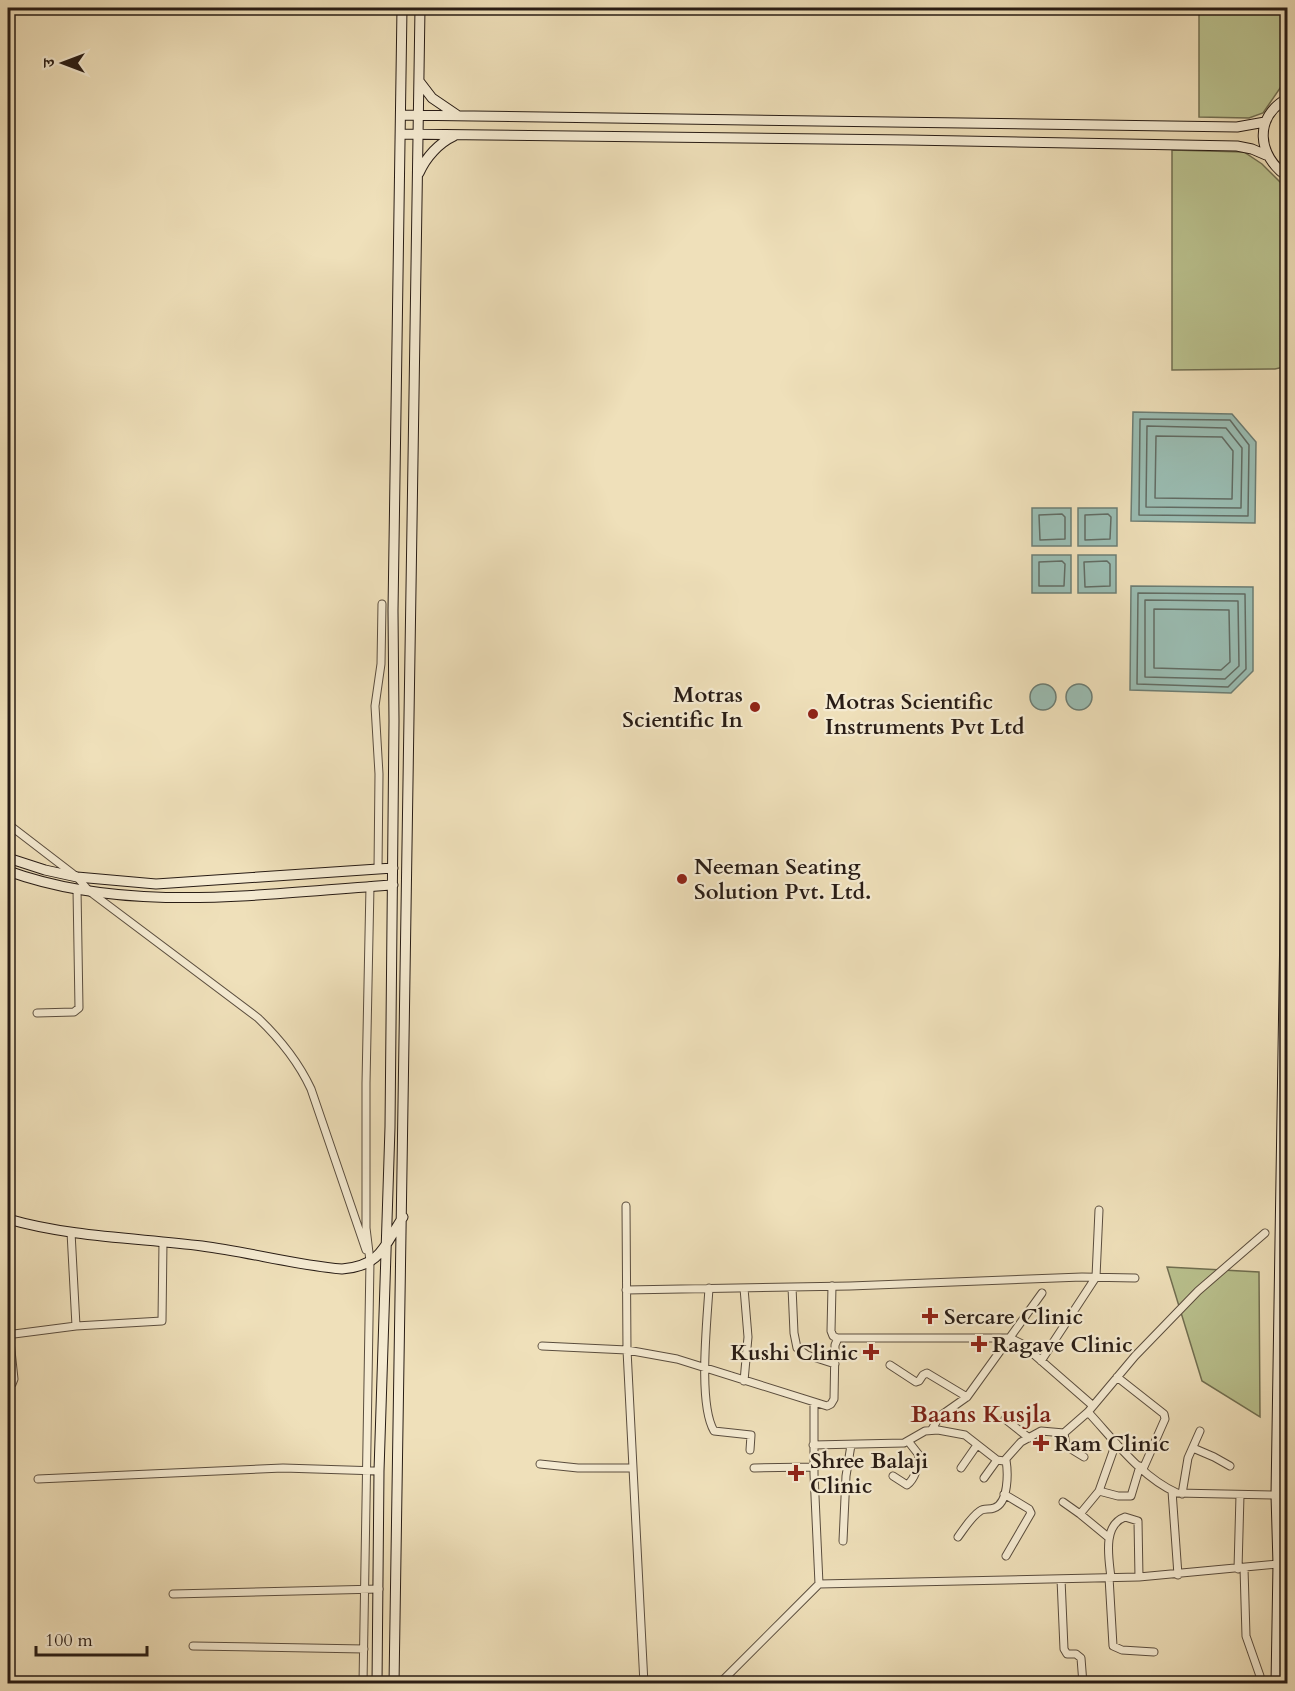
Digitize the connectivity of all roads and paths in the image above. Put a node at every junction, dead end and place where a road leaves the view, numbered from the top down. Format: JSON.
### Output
{"nodes":[{"id":1,"x":402,"y":8,"type":"edge"},
{"id":2,"x":420,"y":8,"type":"edge"},
{"id":3,"x":419,"y":81,"type":"junction"},
{"id":4,"x":1287,"y":98,"type":"edge"},
{"id":5,"x":401,"y":115,"type":"junction"},
{"id":6,"x":418,"y":115,"type":"junction"},
{"id":7,"x":457,"y":115,"type":"junction"},
{"id":8,"x":1265,"y":122,"type":"junction"},
{"id":9,"x":400,"y":134,"type":"junction"},
{"id":10,"x":418,"y":134,"type":"junction"},
{"id":11,"x":456,"y":135,"type":"junction"},
{"id":12,"x":1266,"y":155,"type":"junction"},
{"id":13,"x":418,"y":177,"type":"junction"},
{"id":14,"x":1287,"y":177,"type":"edge"},
{"id":15,"x":382,"y":604,"type":"dead end"},
{"id":16,"x":393,"y":611,"type":"junction"},
{"id":17,"x":411,"y":611,"type":"junction"},
{"id":18,"x":1287,"y":734,"type":"edge"},
{"id":19,"x":8,"y":824,"type":"edge"},
{"id":20,"x":8,"y":858,"type":"edge"},
{"id":21,"x":393,"y":868,"type":"junction"},
{"id":22,"x":378,"y":869,"type":"junction"},
{"id":23,"x":8,"y":871,"type":"edge"},
{"id":24,"x":77,"y":877,"type":"junction"},
{"id":25,"x":393,"y":885,"type":"junction"},
{"id":26,"x":370,"y":886,"type":"junction"},
{"id":27,"x":77,"y":889,"type":"junction"},
{"id":28,"x":89,"y":891,"type":"junction"},
{"id":29,"x":37,"y":1013,"type":"dead end"},
{"id":30,"x":389,"y":1188,"type":"junction"},
{"id":31,"x":402,"y":1188,"type":"junction"},
{"id":32,"x":626,"y":1206,"type":"dead end"},
{"id":33,"x":1099,"y":1210,"type":"dead end"},
{"id":34,"x":403,"y":1217,"type":"junction"},
{"id":35,"x":8,"y":1219,"type":"edge"},
{"id":36,"x":71,"y":1232,"type":"junction"},
{"id":37,"x":1265,"y":1233,"type":"dead end"},
{"id":38,"x":388,"y":1240,"type":"junction"},
{"id":39,"x":163,"y":1242,"type":"junction"},
{"id":40,"x":370,"y":1261,"type":"junction"},
{"id":41,"x":1096,"y":1277,"type":"junction"},
{"id":42,"x":1135,"y":1278,"type":"dead end"},
{"id":43,"x":832,"y":1286,"type":"junction"},
{"id":44,"x":792,"y":1287,"type":"junction"},
{"id":45,"x":709,"y":1288,"type":"junction"},
{"id":46,"x":744,"y":1288,"type":"junction"},
{"id":47,"x":626,"y":1290,"type":"junction"},
{"id":48,"x":1042,"y":1293,"type":"dead end"},
{"id":49,"x":76,"y":1326,"type":"junction"},
{"id":50,"x":837,"y":1338,"type":"junction"},
{"id":51,"x":1010,"y":1338,"type":"junction"},
{"id":52,"x":542,"y":1346,"type":"dead end"},
{"id":53,"x":627,"y":1350,"type":"junction"},
{"id":54,"x":1041,"y":1361,"type":"junction"},
{"id":55,"x":835,"y":1364,"type":"junction"},
{"id":56,"x":890,"y":1365,"type":"dead end"},
{"id":57,"x":705,"y":1368,"type":"junction"},
{"id":58,"x":1117,"y":1377,"type":"junction"},
{"id":59,"x":744,"y":1381,"type":"junction"},
{"id":60,"x":8,"y":1387,"type":"edge"},
{"id":61,"x":967,"y":1397,"type":"junction"},
{"id":62,"x":814,"y":1403,"type":"junction"},
{"id":63,"x":1090,"y":1408,"type":"junction"},
{"id":64,"x":1005,"y":1419,"type":"dead end"},
{"id":65,"x":932,"y":1429,"type":"junction"},
{"id":66,"x":1200,"y":1431,"type":"dead end"},
{"id":67,"x":1064,"y":1433,"type":"junction"},
{"id":68,"x":1029,"y":1438,"type":"junction"},
{"id":69,"x":908,"y":1441,"type":"junction"},
{"id":70,"x":1116,"y":1443,"type":"junction"},
{"id":71,"x":813,"y":1445,"type":"junction"},
{"id":72,"x":851,"y":1445,"type":"junction"},
{"id":73,"x":977,"y":1445,"type":"junction"},
{"id":74,"x":1193,"y":1448,"type":"junction"},
{"id":75,"x":750,"y":1450,"type":"dead end"},
{"id":76,"x":1276,"y":1450,"type":"junction"},
{"id":77,"x":1287,"y":1450,"type":"edge"},
{"id":78,"x":1084,"y":1457,"type":"dead end"},
{"id":79,"x":997,"y":1460,"type":"junction"},
{"id":80,"x":1006,"y":1460,"type":"junction"},
{"id":81,"x":540,"y":1464,"type":"dead end"},
{"id":82,"x":1230,"y":1466,"type":"dead end"},
{"id":83,"x":813,"y":1467,"type":"junction"},
{"id":84,"x":633,"y":1468,"type":"junction"},
{"id":85,"x":754,"y":1468,"type":"dead end"},
{"id":86,"x":962,"y":1468,"type":"dead end"},
{"id":87,"x":1141,"y":1468,"type":"junction"},
{"id":88,"x":367,"y":1470,"type":"junction"},
{"id":89,"x":379,"y":1471,"type":"junction"},
{"id":90,"x":893,"y":1476,"type":"dead end"},
{"id":91,"x":984,"y":1478,"type":"dead end"},
{"id":92,"x":38,"y":1479,"type":"dead end"},
{"id":93,"x":1099,"y":1491,"type":"junction"},
{"id":94,"x":1172,"y":1491,"type":"junction"},
{"id":95,"x":1004,"y":1494,"type":"junction"},
{"id":96,"x":1182,"y":1494,"type":"junction"},
{"id":97,"x":1240,"y":1495,"type":"junction"},
{"id":98,"x":1276,"y":1495,"type":"junction"},
{"id":99,"x":1063,"y":1502,"type":"dead end"},
{"id":100,"x":1080,"y":1514,"type":"junction"},
{"id":101,"x":957,"y":1537,"type":"dead end"},
{"id":102,"x":1108,"y":1538,"type":"junction"},
{"id":103,"x":843,"y":1540,"type":"dead end"},
{"id":104,"x":1006,"y":1556,"type":"dead end"},
{"id":105,"x":1278,"y":1564,"type":"junction"},
{"id":106,"x":1241,"y":1568,"type":"junction"},
{"id":107,"x":1178,"y":1575,"type":"junction"},
{"id":108,"x":1110,"y":1577,"type":"junction"},
{"id":109,"x":1139,"y":1577,"type":"junction"},
{"id":110,"x":1061,"y":1579,"type":"junction"},
{"id":111,"x":819,"y":1584,"type":"junction"},
{"id":112,"x":365,"y":1589,"type":"junction"},
{"id":113,"x":379,"y":1589,"type":"junction"},
{"id":114,"x":172,"y":1594,"type":"dead end"},
{"id":115,"x":193,"y":1646,"type":"dead end"},
{"id":116,"x":364,"y":1649,"type":"junction"},
{"id":117,"x":1154,"y":1652,"type":"dead end"},
{"id":118,"x":1260,"y":1676,"type":"dead end"},
{"id":119,"x":363,"y":1683,"type":"edge"},
{"id":120,"x":377,"y":1683,"type":"edge"},
{"id":121,"x":394,"y":1683,"type":"edge"},
{"id":122,"x":644,"y":1683,"type":"edge"},
{"id":123,"x":719,"y":1683,"type":"edge"},
{"id":124,"x":1083,"y":1683,"type":"edge"},
{"id":125,"x":1276,"y":1683,"type":"edge"}],
"edges":[{"from":1,"to":5,"type":"main road"},
{"from":2,"to":3,"type":"main road"},
{"from":3,"to":6,"type":"main road"},
{"from":3,"to":7,"type":"main road"},
{"from":4,"to":8,"type":"main road"},
{"from":5,"to":6,"type":"main road"},
{"from":5,"to":9,"type":"main road"},
{"from":6,"to":7,"type":"main road"},
{"from":6,"to":10,"type":"main road"},
{"from":7,"to":8,"type":"main road"},
{"from":8,"to":12,"type":"main road"},
{"from":9,"to":10,"type":"main road"},
{"from":9,"to":16,"type":"main road"},
{"from":10,"to":11,"type":"main road"},
{"from":10,"to":13,"type":"main road"},
{"from":11,"to":12,"type":"main road"},
{"from":11,"to":13,"type":"main road"},
{"from":12,"to":14,"type":"main road"},
{"from":13,"to":17,"type":"main road"},
{"from":15,"to":22,"type":"street"},
{"from":16,"to":17,"type":"main road"},
{"from":16,"to":21,"type":"main road"},
{"from":17,"to":31,"type":"main road"},
{"from":18,"to":76,"type":"main road"},
{"from":19,"to":24,"type":"street"},
{"from":20,"to":24,"type":"main road"},
{"from":21,"to":22,"type":"main road"},
{"from":21,"to":25,"type":"main road"},
{"from":22,"to":24,"type":"main road"},
{"from":23,"to":27,"type":"main road"},
{"from":24,"to":28,"type":"street"},
{"from":25,"to":26,"type":"main road"},
{"from":25,"to":30,"type":"main road"},
{"from":26,"to":28,"type":"main road"},
{"from":26,"to":40,"type":"street"},
{"from":27,"to":28,"type":"main road"},
{"from":27,"to":29,"type":"street"},
{"from":28,"to":40,"type":"street"},
{"from":30,"to":31,"type":"main road"},
{"from":30,"to":38,"type":"main road"},
{"from":31,"to":34,"type":"main road"},
{"from":32,"to":47,"type":"street"},
{"from":33,"to":41,"type":"street"},
{"from":34,"to":38,"type":"main road"},
{"from":34,"to":121,"type":"main road"},
{"from":35,"to":36,"type":"main road"},
{"from":36,"to":39,"type":"main road"},
{"from":36,"to":49,"type":"street"},
{"from":37,"to":58,"type":"street"},
{"from":38,"to":40,"type":"main road"},
{"from":38,"to":89,"type":"main road"},
{"from":39,"to":40,"type":"main road"},
{"from":39,"to":49,"type":"street"},
{"from":40,"to":88,"type":"street"},
{"from":41,"to":42,"type":"street"},
{"from":41,"to":43,"type":"street"},
{"from":41,"to":54,"type":"street"},
{"from":43,"to":44,"type":"street"},
{"from":43,"to":50,"type":"street"},
{"from":44,"to":46,"type":"street"},
{"from":44,"to":55,"type":"street"},
{"from":45,"to":46,"type":"street"},
{"from":45,"to":47,"type":"street"},
{"from":45,"to":57,"type":"street"},
{"from":46,"to":59,"type":"street"},
{"from":47,"to":53,"type":"street"},
{"from":48,"to":51,"type":"street"},
{"from":49,"to":60,"type":"street"},
{"from":50,"to":51,"type":"street"},
{"from":50,"to":55,"type":"street"},
{"from":51,"to":54,"type":"street"},
{"from":51,"to":61,"type":"street"},
{"from":52,"to":53,"type":"street"},
{"from":53,"to":57,"type":"street"},
{"from":53,"to":84,"type":"street"},
{"from":54,"to":63,"type":"street"},
{"from":55,"to":62,"type":"street"},
{"from":56,"to":61,"type":"street"},
{"from":57,"to":59,"type":"street"},
{"from":57,"to":75,"type":"street"},
{"from":58,"to":63,"type":"street"},
{"from":58,"to":87,"type":"street"},
{"from":59,"to":62,"type":"street"},
{"from":61,"to":65,"type":"street"},
{"from":62,"to":71,"type":"street"},
{"from":63,"to":67,"type":"street"},
{"from":63,"to":70,"type":"street"},
{"from":64,"to":68,"type":"street"},
{"from":65,"to":69,"type":"street"},
{"from":65,"to":73,"type":"street"},
{"from":66,"to":74,"type":"street"},
{"from":67,"to":68,"type":"street"},
{"from":67,"to":78,"type":"street"},
{"from":68,"to":80,"type":"street"},
{"from":69,"to":72,"type":"street"},
{"from":69,"to":90,"type":"street"},
{"from":70,"to":87,"type":"street"},
{"from":70,"to":93,"type":"street"},
{"from":71,"to":72,"type":"street"},
{"from":71,"to":83,"type":"street"},
{"from":72,"to":103,"type":"street"},
{"from":73,"to":79,"type":"street"},
{"from":73,"to":86,"type":"street"},
{"from":74,"to":82,"type":"street"},
{"from":74,"to":96,"type":"street"},
{"from":76,"to":77,"type":"main road"},
{"from":76,"to":98,"type":"main road"},
{"from":79,"to":80,"type":"street"},
{"from":79,"to":91,"type":"street"},
{"from":80,"to":95,"type":"street"},
{"from":81,"to":84,"type":"street"},
{"from":83,"to":85,"type":"street"},
{"from":83,"to":111,"type":"street"},
{"from":84,"to":122,"type":"street"},
{"from":87,"to":93,"type":"street"},
{"from":87,"to":94,"type":"street"},
{"from":88,"to":89,"type":"street"},
{"from":88,"to":92,"type":"street"},
{"from":88,"to":112,"type":"street"},
{"from":89,"to":113,"type":"main road"},
{"from":93,"to":100,"type":"street"},
{"from":94,"to":96,"type":"street"},
{"from":94,"to":107,"type":"street"},
{"from":95,"to":101,"type":"street"},
{"from":95,"to":104,"type":"street"},
{"from":96,"to":97,"type":"street"},
{"from":97,"to":98,"type":"street"},
{"from":97,"to":106,"type":"street"},
{"from":98,"to":105,"type":"main road"},
{"from":99,"to":100,"type":"street"},
{"from":100,"to":102,"type":"street"},
{"from":102,"to":108,"type":"street"},
{"from":102,"to":109,"type":"street"},
{"from":105,"to":106,"type":"street"},
{"from":105,"to":125,"type":"main road"},
{"from":106,"to":107,"type":"street"},
{"from":106,"to":118,"type":"street"},
{"from":107,"to":109,"type":"street"},
{"from":108,"to":109,"type":"street"},
{"from":108,"to":110,"type":"street"},
{"from":108,"to":117,"type":"street"},
{"from":110,"to":111,"type":"street"},
{"from":110,"to":124,"type":"street"},
{"from":111,"to":123,"type":"street"},
{"from":112,"to":113,"type":"street"},
{"from":112,"to":114,"type":"street"},
{"from":112,"to":116,"type":"street"},
{"from":113,"to":120,"type":"main road"},
{"from":115,"to":116,"type":"street"},
{"from":116,"to":119,"type":"street"}]}
